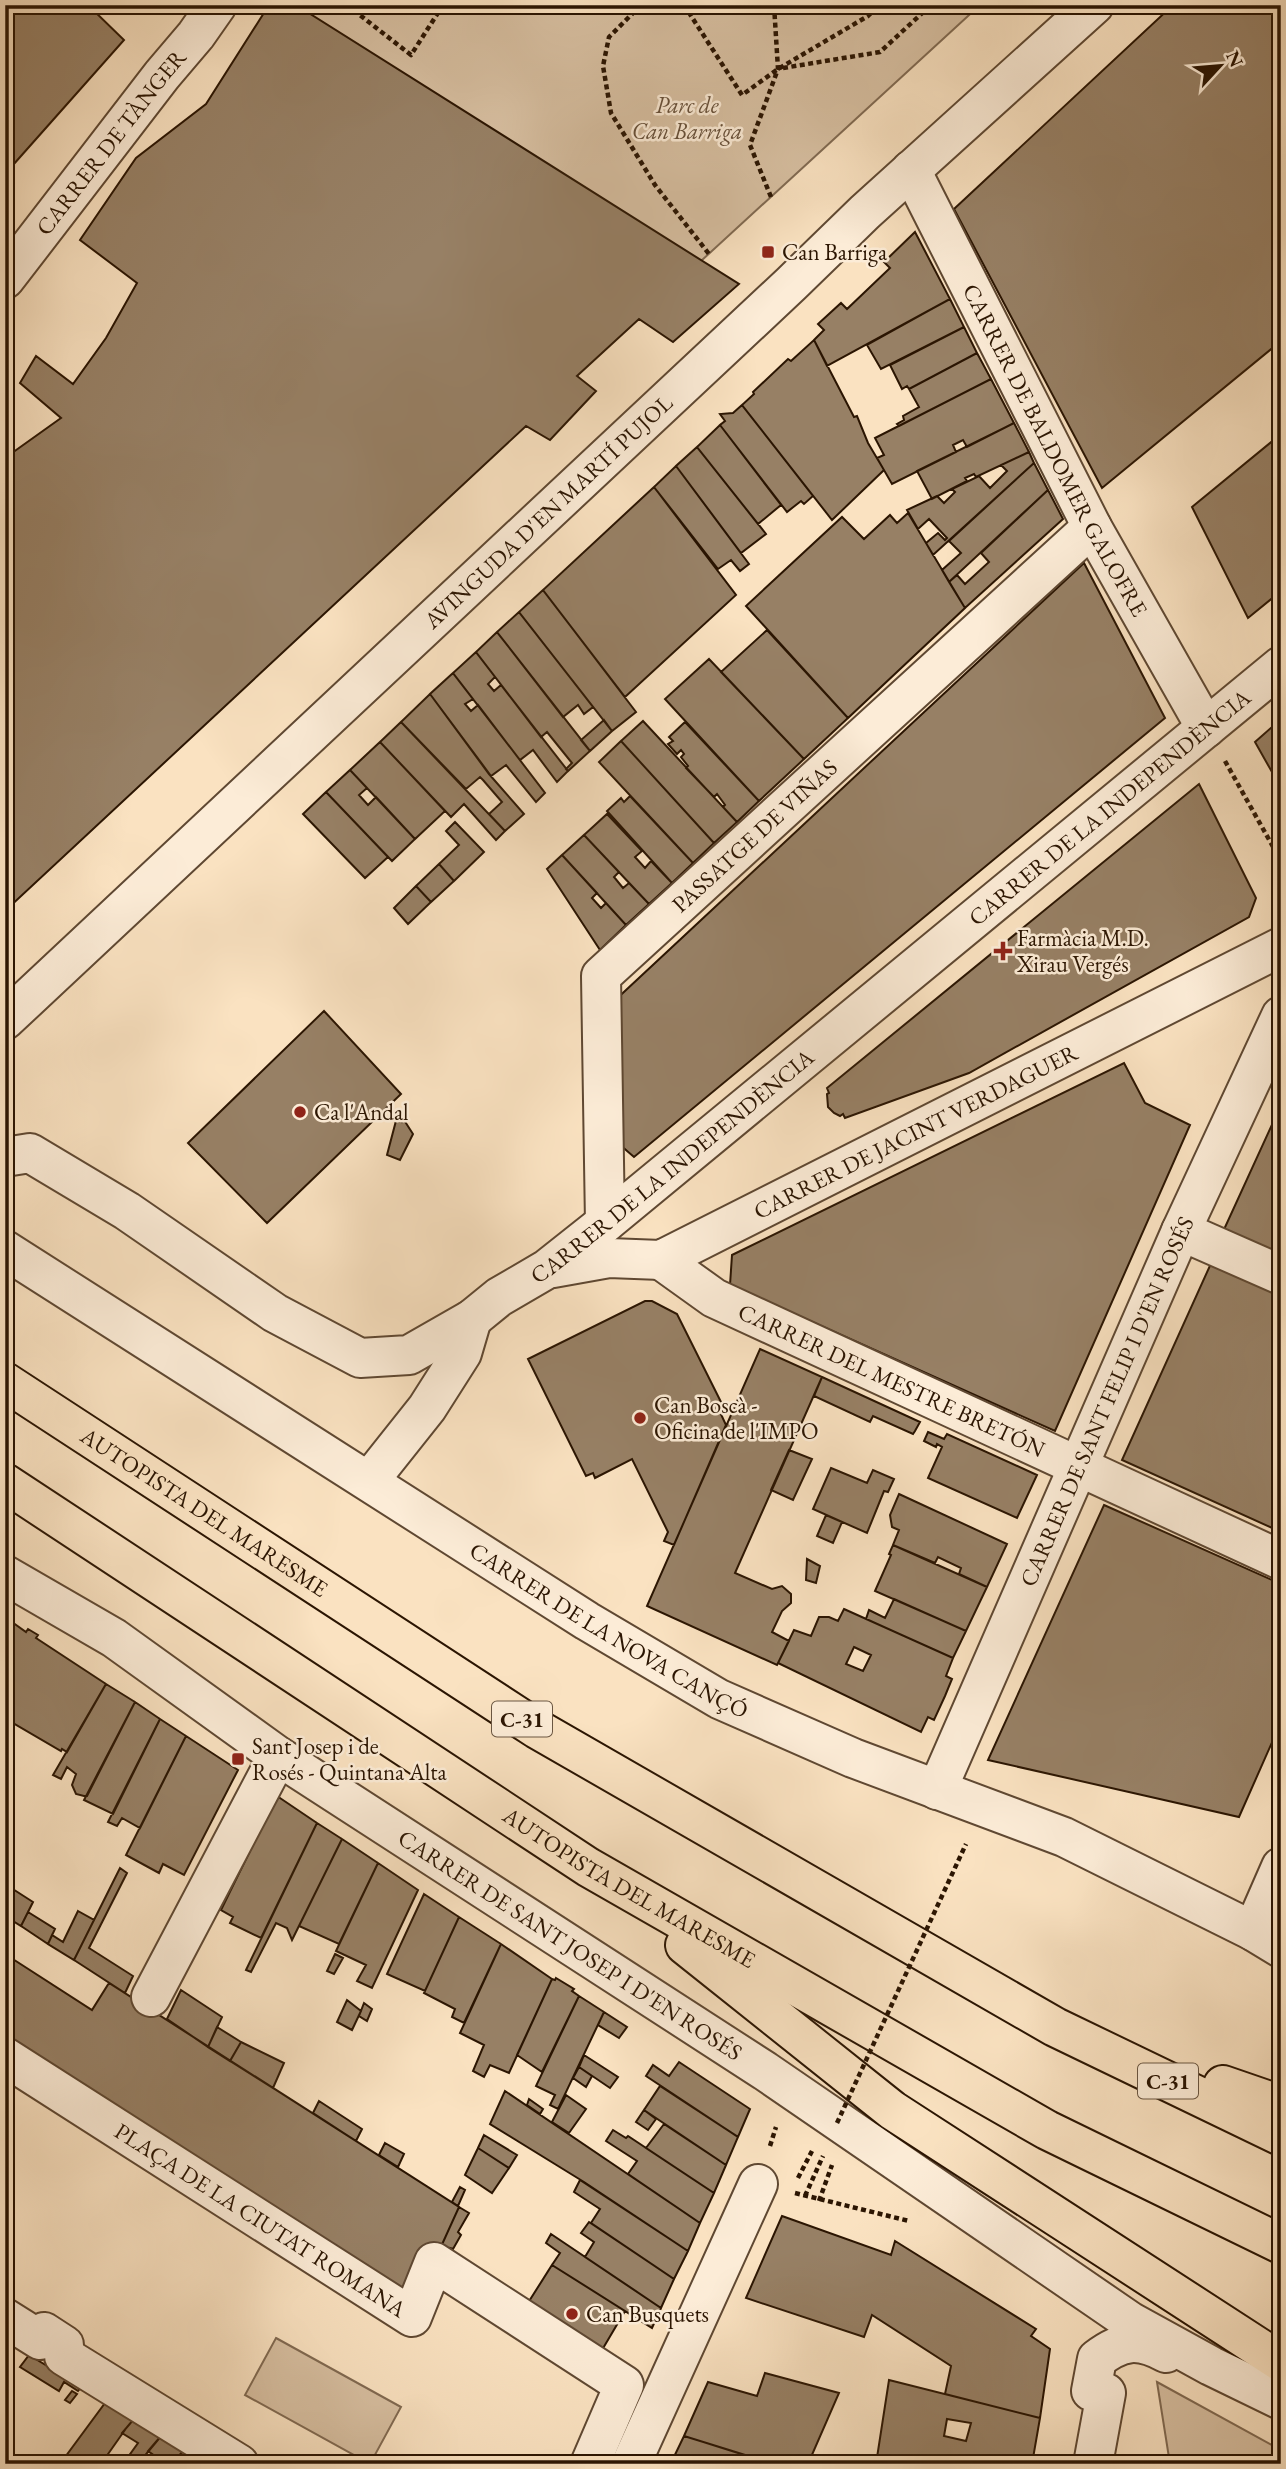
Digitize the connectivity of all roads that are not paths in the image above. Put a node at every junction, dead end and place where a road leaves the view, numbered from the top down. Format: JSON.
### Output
{"nodes":[{"id":1,"x":217,"y":5,"type":"edge"},
{"id":2,"x":1094,"y":5,"type":"edge"},
{"id":3,"x":911,"y":170,"type":"junction"},
{"id":4,"x":5,"y":279,"type":"edge"},
{"id":5,"x":1091,"y":527,"type":"junction"},
{"id":6,"x":1281,"y":666,"type":"edge"},
{"id":7,"x":1213,"y":739,"type":"junction"},
{"id":8,"x":1278,"y":956,"type":"edge"},
{"id":9,"x":1281,"y":1016,"type":"edge"},
{"id":10,"x":5,"y":1020,"type":"edge"},
{"id":11,"x":5,"y":1157,"type":"edge"},
{"id":12,"x":605,"y":1223,"type":"junction"},
{"id":13,"x":1181,"y":1231,"type":"junction"},
{"id":14,"x":5,"y":1250,"type":"edge"},
{"id":15,"x":660,"y":1260,"type":"junction"},
{"id":16,"x":547,"y":1269,"type":"junction"},
{"id":17,"x":1281,"y":1275,"type":"edge"},
{"id":18,"x":472,"y":1319,"type":"junction"},
{"id":19,"x":5,"y":1382,"type":"edge"},
{"id":20,"x":1078,"y":1468,"type":"junction"},
{"id":21,"x":369,"y":1481,"type":"junction"},
{"id":22,"x":5,"y":1482,"type":"edge"},
{"id":23,"x":1281,"y":1560,"type":"edge"},
{"id":24,"x":5,"y":1575,"type":"edge"},
{"id":25,"x":278,"y":1756,"type":"junction"},
{"id":26,"x":937,"y":1790,"type":"junction"},
{"id":27,"x":588,"y":1867,"type":"junction"},
{"id":28,"x":1281,"y":1867,"type":"edge"},
{"id":29,"x":1267,"y":1939,"type":"edge"},
{"id":30,"x":151,"y":1997,"type":"dead end"},
{"id":31,"x":1055,"y":2026,"type":"junction"},
{"id":32,"x":5,"y":2057,"type":"edge"},
{"id":33,"x":1281,"y":2105,"type":"edge"},
{"id":34,"x":1281,"y":2136,"type":"edge"},
{"id":35,"x":758,"y":2184,"type":"road end"},
{"id":36,"x":1281,"y":2244,"type":"edge"},
{"id":37,"x":5,"y":2318,"type":"edge"},
{"id":38,"x":1131,"y":2322,"type":"junction"},
{"id":39,"x":1281,"y":2362,"type":"edge"},
{"id":40,"x":1281,"y":2400,"type":"edge"},
{"id":41,"x":1281,"y":2417,"type":"edge"},
{"id":42,"x":239,"y":2464,"type":"edge"},
{"id":43,"x":590,"y":2464,"type":"edge"},
{"id":44,"x":631,"y":2464,"type":"edge"},
{"id":45,"x":1070,"y":2464,"type":"edge"},
{"id":46,"x":1093,"y":2464,"type":"edge"}],
"edges":[{"from":1,"to":4,"type":"street","name":"CARRER DE TÀNGER"},
{"from":2,"to":3,"type":"street","name":"AVINGUDA D'EN MARTÍ PUJOL"},
{"from":3,"to":5,"type":"street","name":"CARRER DE BALDOMER GALOFRE"},
{"from":3,"to":10,"type":"street","name":"AVINGUDA D'EN MARTÍ PUJOL"},
{"from":5,"to":7,"type":"street","name":"CARRER DE BALDOMER GALOFRE"},
{"from":5,"to":12,"type":"street","name":"PASSATGE DE VIÑAS"},
{"from":6,"to":7,"type":"street","name":"CARRER DE LA INDEPENDÈNCIA"},
{"from":7,"to":12,"type":"street","name":"CARRER DE LA INDEPENDÈNCIA"},
{"from":8,"to":15,"type":"street","name":"CARRER DE JACINT VERDAGUER"},
{"from":9,"to":13,"type":"street","name":"CARRER DE SANT FELIP I D'EN ROSÉS"},
{"from":11,"to":18,"type":"street","name":"CARRER DE LA INDEPENDÈNCIA"},
{"from":12,"to":16,"type":"street","name":"CARRER DE LA INDEPENDÈNCIA"},
{"from":13,"to":17,"type":"street"},
{"from":13,"to":20,"type":"street","name":"CARRER DE SANT FELIP I D'EN ROSÉS"},
{"from":14,"to":21,"type":"street","name":"CARRER DE LA NOVA CANÇÓ"},
{"from":15,"to":16,"type":"street","name":"CARRER DE JACINT VERDAGUER"},
{"from":15,"to":20,"type":"street","name":"CARRER DEL MESTRE BRETÓN"},
{"from":16,"to":18,"type":"street","name":"CARRER DE LA INDEPENDÈNCIA"},
{"from":18,"to":21,"type":"street"},
{"from":19,"to":31,"type":"highway","name":"AUTOPISTA DEL MARESME","number":"C-31"},
{"from":20,"to":23,"type":"street","name":"CARRER DEL MESTRE BRETÓN"},
{"from":20,"to":26,"type":"street","name":"CARRER DE SANT FELIP I D'EN ROSÉS"},
{"from":21,"to":26,"type":"street","name":"CARRER DE LA NOVA CANÇÓ"},
{"from":22,"to":27,"type":"highway","name":"AUTOPISTA DEL MARESME"},
{"from":24,"to":25,"type":"street","name":"CARRER DE SANT JOSEP I D'EN ROSÉS"},
{"from":25,"to":30,"type":"street"},
{"from":25,"to":38,"type":"street","name":"CARRER DE SANT JOSEP I D'EN ROSÉS"},
{"from":26,"to":29,"type":"street","name":"CARRER DE LA NOVA CANÇÓ"},
{"from":27,"to":36,"type":"highway","name":"AUTOPISTA DEL MARESME"},
{"from":27,"to":39,"type":"highway"},
{"from":28,"to":29,"type":"street"},
{"from":31,"to":33,"type":"highway"},
{"from":31,"to":34,"type":"highway","name":"AUTOPISTA DEL MARESME","number":"C-31"},
{"from":32,"to":43,"type":"street","name":"PLAÇA DE LA CIUTAT ROMANA"},
{"from":35,"to":44,"type":"street"},
{"from":37,"to":42,"type":"street"},
{"from":38,"to":40,"type":"street","name":"CARRER DE SANT JOSEP I D'EN ROSÉS"},
{"from":38,"to":45,"type":"street"},
{"from":41,"to":46,"type":"street"}]}
